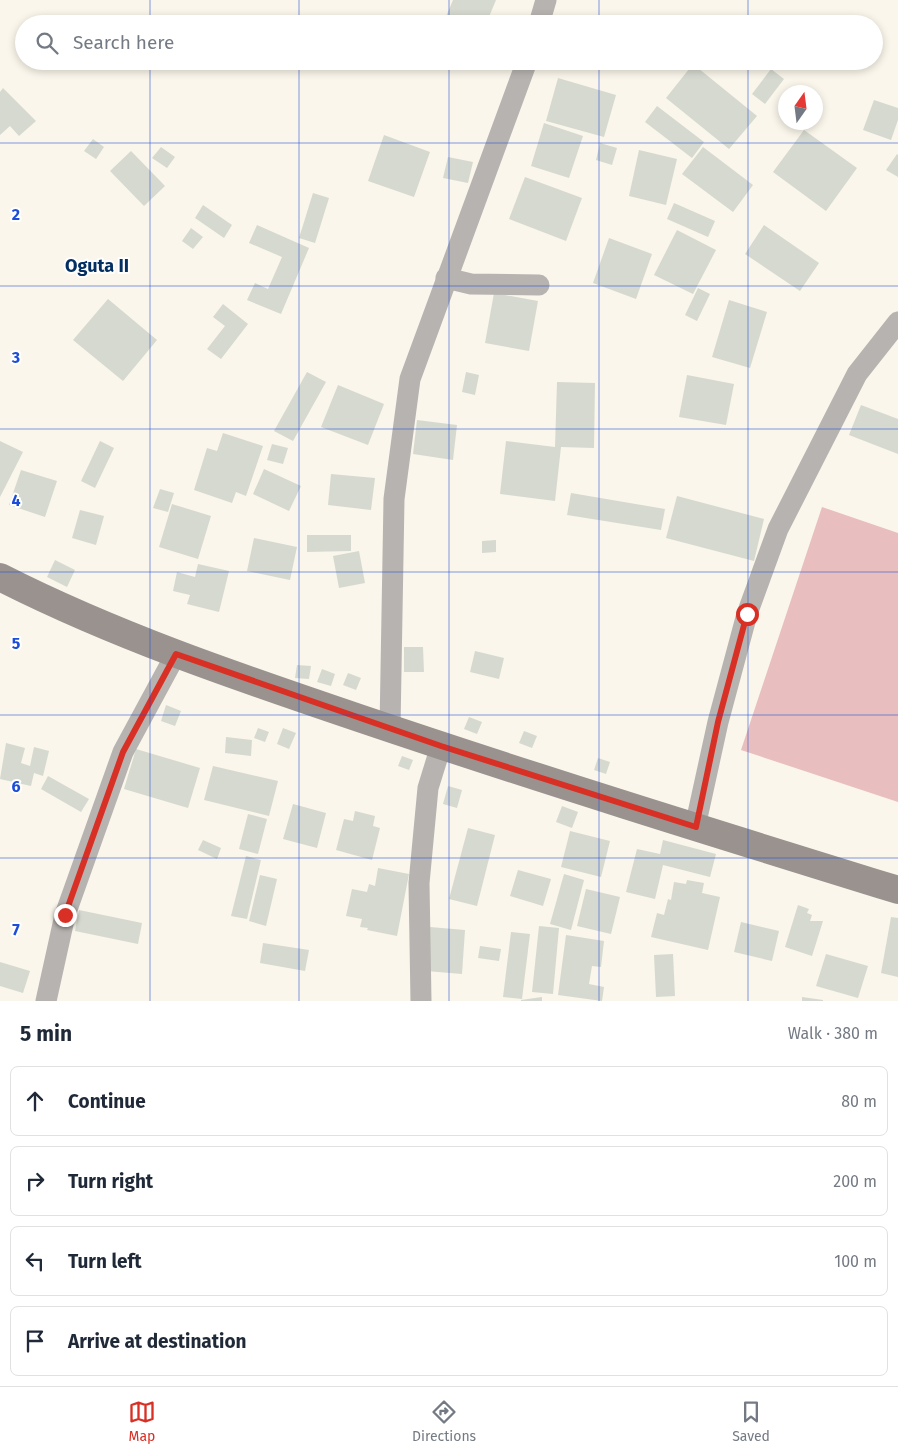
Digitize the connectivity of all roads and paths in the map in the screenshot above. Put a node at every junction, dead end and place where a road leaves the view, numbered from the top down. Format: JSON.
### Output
{"nodes":[{"id":1,"x":546,"y":0,"type":"edge"},
{"id":2,"x":542,"y":15,"type":"edge"},
{"id":3,"x":524,"y":70,"type":"edge"},
{"id":4,"x":446,"y":278,"type":"junction"},
{"id":5,"x":539,"y":284,"type":"dead end"},
{"id":6,"x":898,"y":322,"type":"edge"},
{"id":7,"x":0,"y":577,"type":"edge"},
{"id":8,"x":176,"y":654,"type":"junction"},
{"id":9,"x":390,"y":728,"type":"junction"},
{"id":10,"x":441,"y":746,"type":"junction"},
{"id":11,"x":696,"y":827,"type":"junction"},
{"id":12,"x":898,"y":890,"type":"edge"},
{"id":13,"x":46,"y":1001,"type":"edge"},
{"id":14,"x":421,"y":1001,"type":"edge"}],
"edges":[{"from":1,"to":2,"type":"street"},
{"from":3,"to":4,"type":"street"},
{"from":4,"to":5,"type":"street"},
{"from":4,"to":9,"type":"street"},
{"from":6,"to":11,"type":"street"},
{"from":7,"to":8,"type":"main road"},
{"from":8,"to":9,"type":"main road"},
{"from":8,"to":13,"type":"street"},
{"from":9,"to":10,"type":"main road"},
{"from":10,"to":11,"type":"main road"},
{"from":10,"to":14,"type":"street"},
{"from":11,"to":12,"type":"main road"}]}
